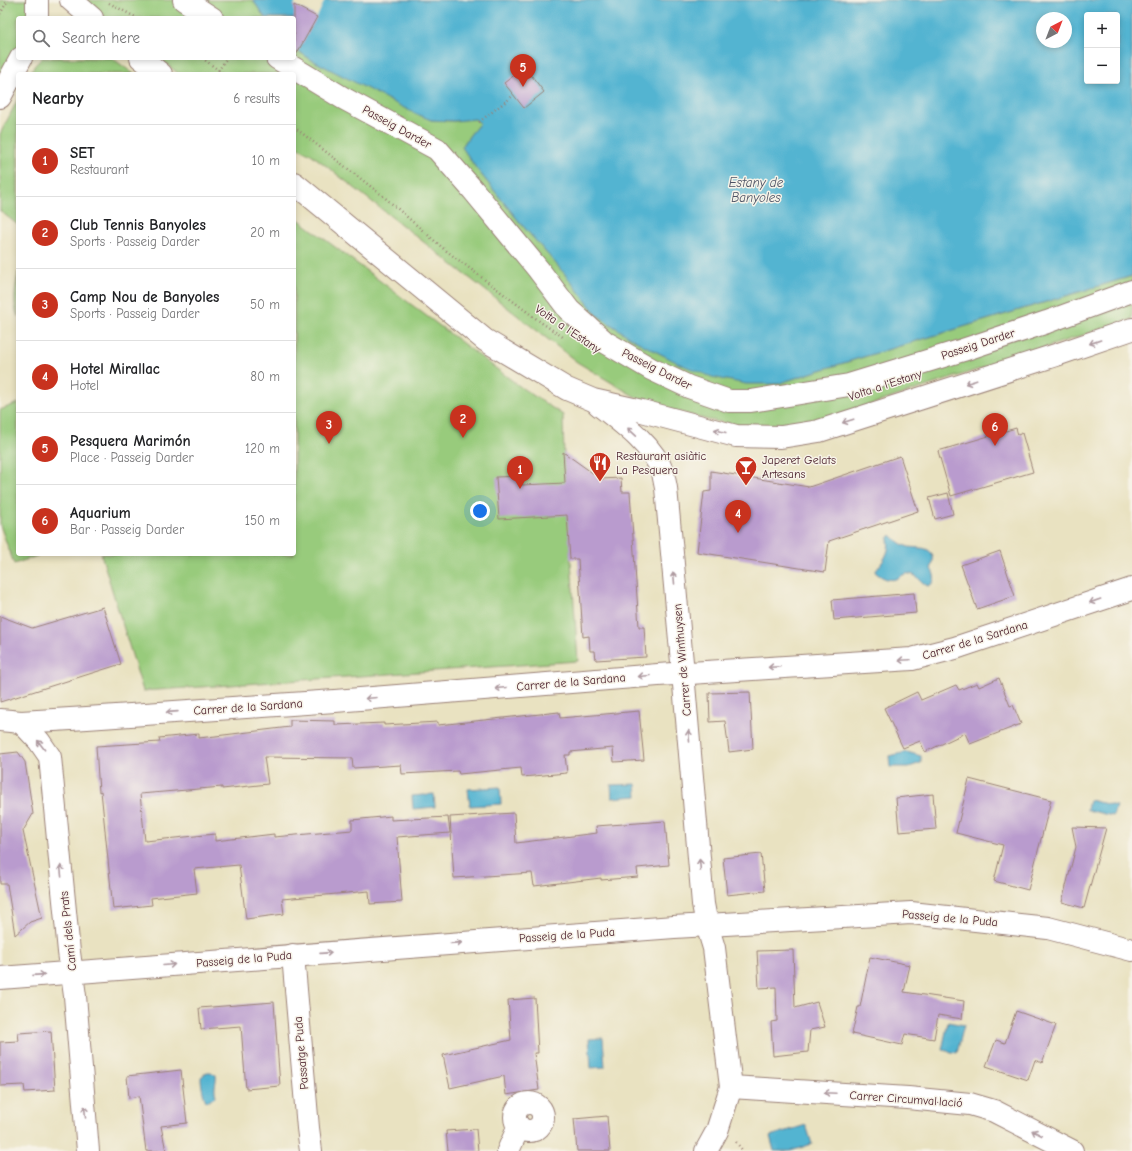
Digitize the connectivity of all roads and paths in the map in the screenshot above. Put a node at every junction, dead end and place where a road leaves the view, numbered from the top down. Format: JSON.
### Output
{"nodes":[{"id":1,"x":8,"y":0,"type":"edge"},
{"id":2,"x":37,"y":0,"type":"edge"},
{"id":3,"x":71,"y":0,"type":"edge"},
{"id":4,"x":106,"y":0,"type":"edge"},
{"id":5,"x":184,"y":0,"type":"edge"},
{"id":6,"x":0,"y":14,"type":"edge"},
{"id":7,"x":37,"y":16,"type":"edge"},
{"id":8,"x":90,"y":16,"type":"edge"},
{"id":9,"x":134,"y":16,"type":"edge"},
{"id":10,"x":209,"y":16,"type":"edge"},
{"id":11,"x":21,"y":60,"type":"edge"},
{"id":12,"x":144,"y":60,"type":"edge"},
{"id":13,"x":205,"y":60,"type":"edge"},
{"id":14,"x":226,"y":60,"type":"edge"},
{"id":15,"x":280,"y":60,"type":"edge"},
{"id":16,"x":219,"y":70,"type":"junction"},
{"id":17,"x":158,"y":72,"type":"edge"},
{"id":18,"x":222,"y":72,"type":"edge"},
{"id":19,"x":514,"y":95,"type":"dead end"},
{"id":20,"x":0,"y":98,"type":"edge"},
{"id":21,"x":479,"y":122,"type":"dead end"},
{"id":22,"x":296,"y":129,"type":"edge"},
{"id":23,"x":296,"y":184,"type":"edge"},
{"id":24,"x":1132,"y":291,"type":"edge"},
{"id":25,"x":1132,"y":329,"type":"edge"},
{"id":26,"x":568,"y":341,"type":"dead end"},
{"id":27,"x":593,"y":400,"type":"junction"},
{"id":28,"x":1132,"y":589,"type":"edge"},
{"id":29,"x":683,"y":673,"type":"junction"},
{"id":30,"x":0,"y":720,"type":"edge"},
{"id":31,"x":21,"y":722,"type":"junction"},
{"id":32,"x":705,"y":915,"type":"junction"},
{"id":33,"x":1132,"y":950,"type":"edge"},
{"id":34,"x":293,"y":955,"type":"junction"},
{"id":35,"x":72,"y":972,"type":"junction"},
{"id":36,"x":0,"y":978,"type":"edge"},
{"id":37,"x":731,"y":1088,"type":"junction"},
{"id":38,"x":519,"y":1126,"type":"dead end"},
{"id":39,"x":88,"y":1151,"type":"edge"},
{"id":40,"x":311,"y":1151,"type":"edge"},
{"id":41,"x":508,"y":1151,"type":"edge"},
{"id":42,"x":706,"y":1151,"type":"edge"},
{"id":43,"x":1072,"y":1151,"type":"edge"}],
"edges":[{"from":1,"to":6,"type":"path"},
{"from":2,"to":7,"type":"street"},
{"from":3,"to":8,"type":"street"},
{"from":4,"to":9,"type":"path"},
{"from":5,"to":10,"type":"street"},
{"from":11,"to":20,"type":"street"},
{"from":12,"to":17,"type":"street"},
{"from":13,"to":16,"type":"path"},
{"from":14,"to":16,"type":"path"},
{"from":15,"to":24,"type":"street","name":"Passeig Darder"},
{"from":16,"to":18,"type":"path"},
{"from":19,"to":21,"type":"path"},
{"from":22,"to":26,"type":"path","name":"Volta a l'Estany"},
{"from":23,"to":27,"type":"street"},
{"from":25,"to":27,"type":"street","one_way":true},
{"from":29,"to":27,"type":"street","name":"Carrer de Winthuysen","one_way":true},
{"from":28,"to":29,"type":"street","name":"Carrer de la Sardana","one_way":true},
{"from":29,"to":31,"type":"street","name":"Carrer de la Sardana","one_way":true},
{"from":32,"to":29,"type":"street","name":"Carrer de Winthuysen","one_way":true},
{"from":30,"to":31,"type":"street","name":"Carrer de la Sardana"},
{"from":35,"to":31,"type":"street","name":"Camí dels Prats","one_way":true},
{"from":32,"to":33,"type":"street","name":"Passeig de la Puda"},
{"from":34,"to":32,"type":"street","name":"Passeig de la Puda","one_way":true},
{"from":32,"to":37,"type":"street","name":"Carrer de Winthuysen"},
{"from":35,"to":34,"type":"street","name":"Passeig de la Puda","one_way":true},
{"from":34,"to":40,"type":"street","name":"Passatge Puda"},
{"from":36,"to":35,"type":"street","name":"Passeig de la Puda","one_way":true},
{"from":39,"to":35,"type":"street","name":"Camí dels Prats","one_way":true},
{"from":37,"to":42,"type":"street"},
{"from":43,"to":37,"type":"street","name":"Carrer Circumval·lació","one_way":true},
{"from":38,"to":41,"type":"street"}]}
